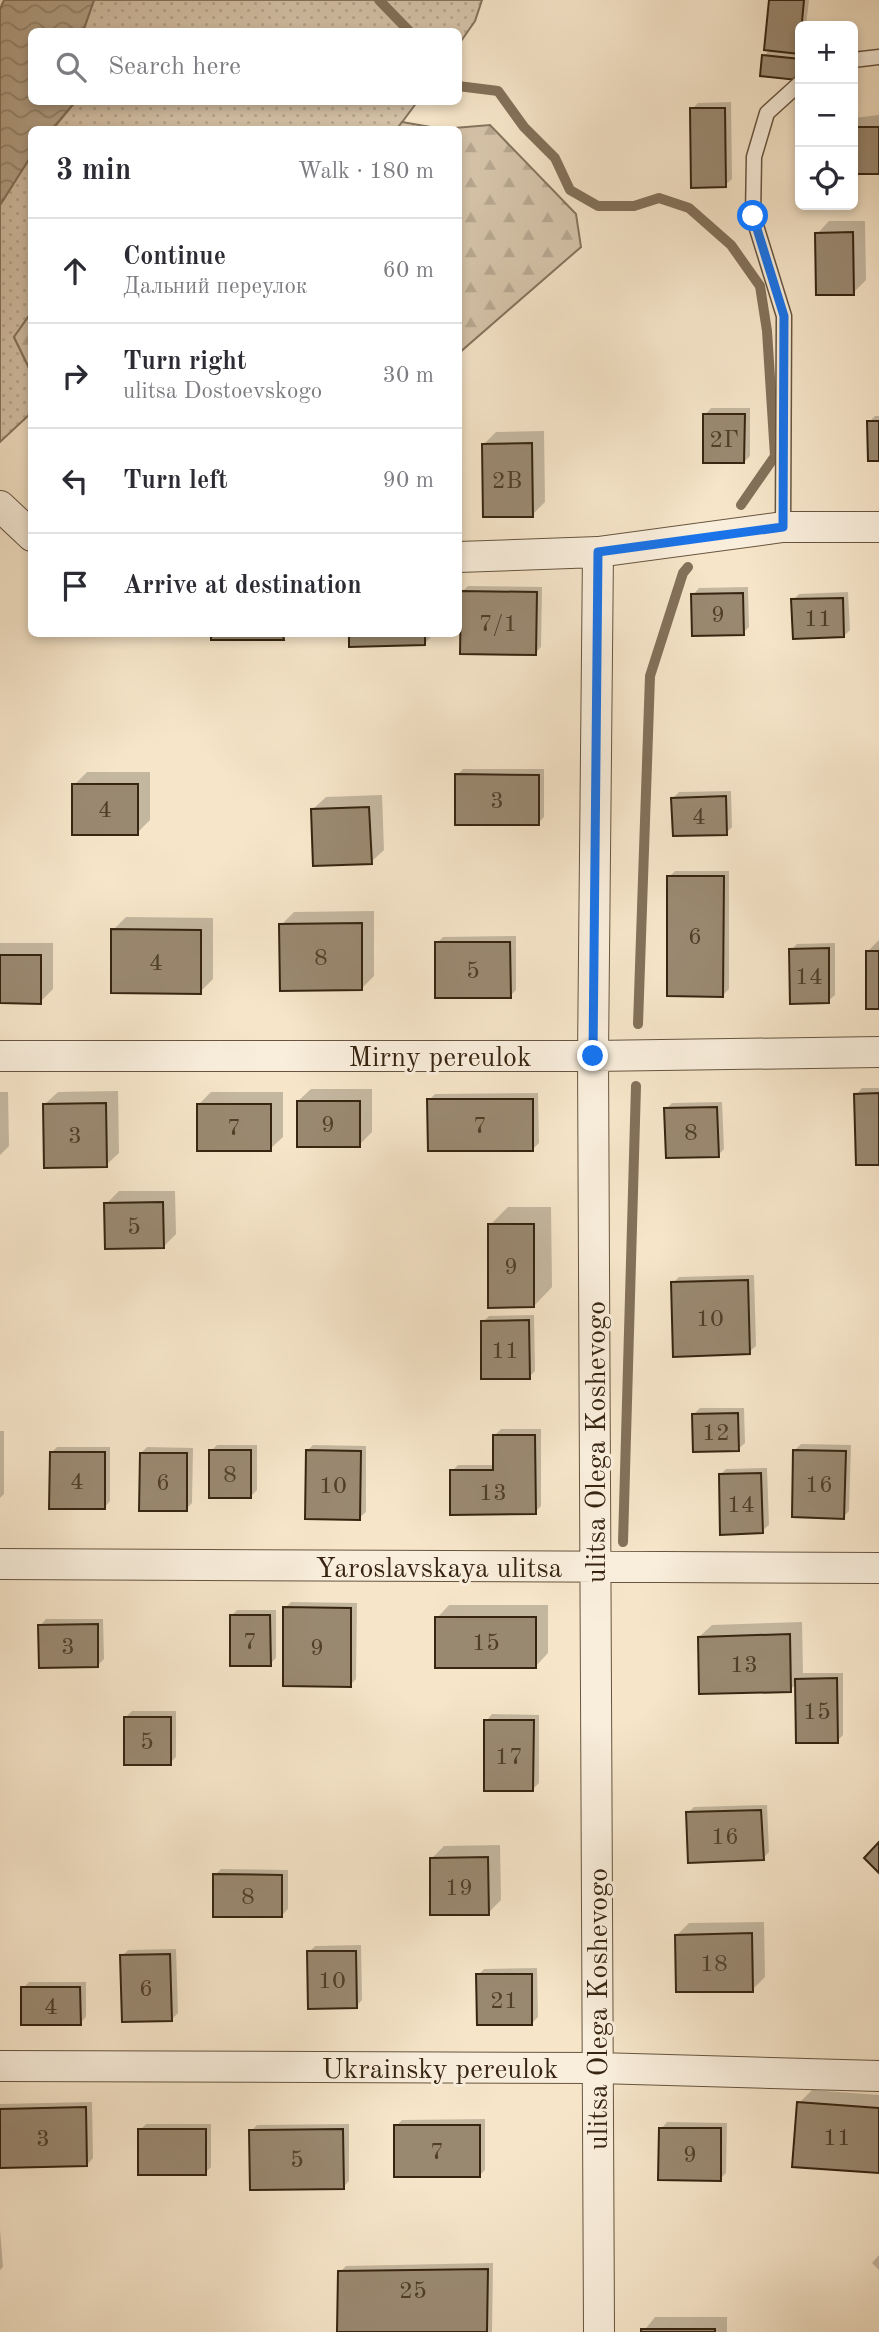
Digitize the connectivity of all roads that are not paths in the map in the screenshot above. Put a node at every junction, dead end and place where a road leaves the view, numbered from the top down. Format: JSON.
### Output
{"nodes":[{"id":1,"x":879,"y":57,"type":"edge"},
{"id":2,"x":858,"y":59,"type":"edge"},
{"id":3,"x":799,"y":84,"type":"edge"},
{"id":4,"x":0,"y":506,"type":"edge"},
{"id":5,"x":783,"y":527,"type":"junction"},
{"id":6,"x":879,"y":527,"type":"edge"},
{"id":7,"x":28,"y":532,"type":"edge"},
{"id":8,"x":598,"y":552,"type":"junction"},
{"id":9,"x":462,"y":557,"type":"edge"},
{"id":10,"x":879,"y":1052,"type":"edge"},
{"id":11,"x":0,"y":1056,"type":"edge"},
{"id":12,"x":593,"y":1056,"type":"junction"},
{"id":13,"x":0,"y":1564,"type":"edge"},
{"id":14,"x":879,"y":1567,"type":"edge"},
{"id":15,"x":596,"y":1568,"type":"junction"},
{"id":16,"x":0,"y":2066,"type":"edge"},
{"id":17,"x":598,"y":2068,"type":"junction"},
{"id":18,"x":879,"y":2076,"type":"edge"},
{"id":19,"x":598,"y":2332,"type":"edge"}],
"edges":[{"from":1,"to":2,"type":"lane"},
{"from":3,"to":5,"type":"lane"},
{"from":4,"to":7,"type":"street"},
{"from":5,"to":6,"type":"street"},
{"from":5,"to":8,"type":"street"},
{"from":8,"to":9,"type":"street"},
{"from":8,"to":12,"type":"street","name":"ulitsa Olega Koshevogo"},
{"from":10,"to":12,"type":"street","name":"Mirny pereulok"},
{"from":11,"to":12,"type":"street","name":"Mirny pereulok"},
{"from":12,"to":15,"type":"street","name":"ulitsa Olega Koshevogo"},
{"from":13,"to":15,"type":"street","name":"Yaroslavskaya ulitsa"},
{"from":14,"to":15,"type":"street","name":"Yaroslavskaya ulitsa"},
{"from":15,"to":17,"type":"street","name":"ulitsa Olega Koshevogo"},
{"from":16,"to":17,"type":"street","name":"Ukrainsky pereulok"},
{"from":17,"to":18,"type":"street","name":"Ukrainsky pereulok"},
{"from":17,"to":19,"type":"street","name":"ulitsa Olega Koshevogo"}]}
